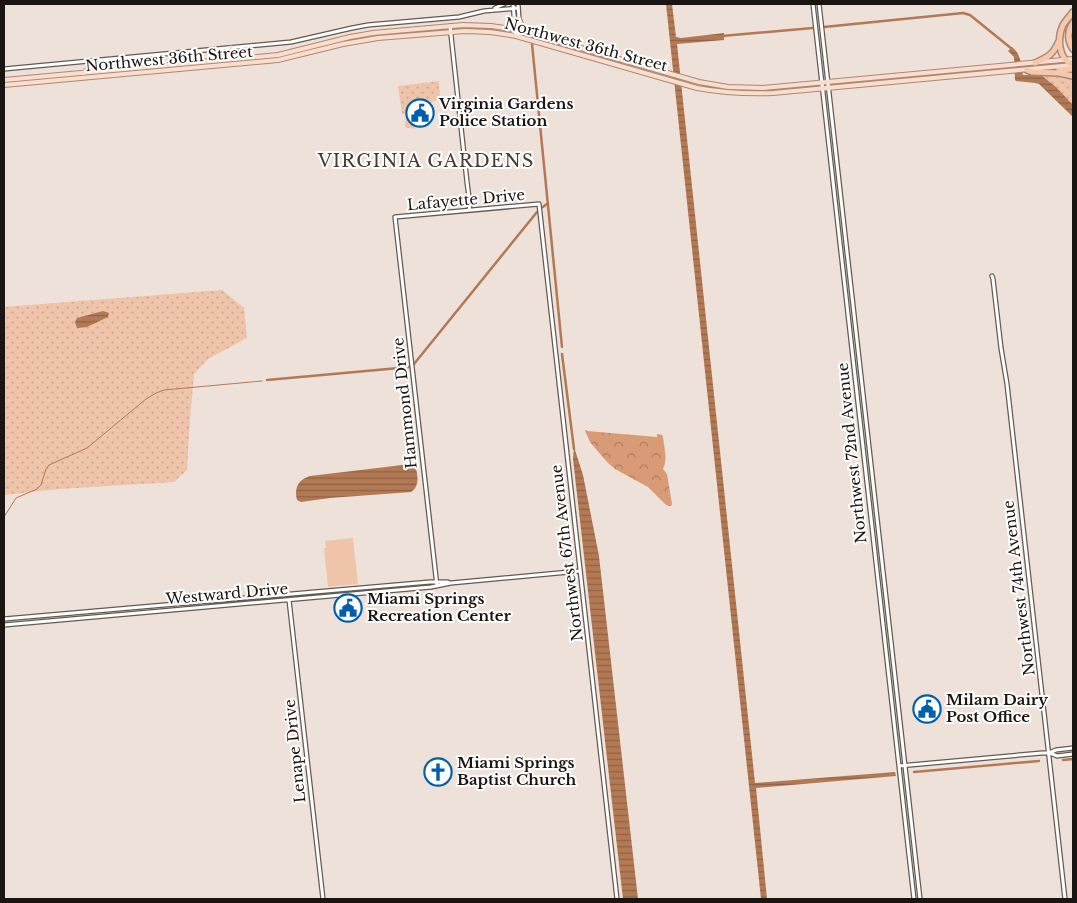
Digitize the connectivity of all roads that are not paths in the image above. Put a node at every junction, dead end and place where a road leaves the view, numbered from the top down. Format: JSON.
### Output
{"nodes":[{"id":1,"x":504,"y":4,"type":"edge"},
{"id":2,"x":813,"y":4,"type":"edge"},
{"id":3,"x":819,"y":4,"type":"edge"},
{"id":4,"x":516,"y":6,"type":"edge"},
{"id":5,"x":490,"y":10,"type":"junction"},
{"id":6,"x":1073,"y":12,"type":"edge"},
{"id":7,"x":516,"y":18,"type":"junction"},
{"id":8,"x":1073,"y":23,"type":"edge"},
{"id":9,"x":450,"y":26,"type":"junction"},
{"id":10,"x":505,"y":28,"type":"junction"},
{"id":11,"x":517,"y":30,"type":"junction"},
{"id":12,"x":450,"y":32,"type":"junction"},
{"id":13,"x":372,"y":33,"type":"junction"},
{"id":14,"x":531,"y":34,"type":"junction"},
{"id":15,"x":517,"y":36,"type":"junction"},
{"id":16,"x":373,"y":39,"type":"junction"},
{"id":17,"x":1060,"y":41,"type":"junction"},
{"id":18,"x":231,"y":48,"type":"junction"},
{"id":19,"x":1073,"y":49,"type":"edge"},
{"id":20,"x":287,"y":53,"type":"junction"},
{"id":21,"x":289,"y":58,"type":"junction"},
{"id":22,"x":240,"y":59,"type":"junction"},
{"id":23,"x":223,"y":60,"type":"junction"},
{"id":24,"x":1064,"y":60,"type":"junction"},
{"id":25,"x":93,"y":61,"type":"junction"},
{"id":26,"x":1035,"y":62,"type":"junction"},
{"id":27,"x":1073,"y":65,"type":"edge"},
{"id":28,"x":155,"y":66,"type":"junction"},
{"id":29,"x":4,"y":69,"type":"edge"},
{"id":30,"x":1027,"y":70,"type":"junction"},
{"id":31,"x":100,"y":71,"type":"junction"},
{"id":32,"x":156,"y":72,"type":"junction"},
{"id":33,"x":935,"y":72,"type":"junction"},
{"id":34,"x":1048,"y":72,"type":"junction"},
{"id":35,"x":86,"y":73,"type":"junction"},
{"id":36,"x":54,"y":76,"type":"junction"},
{"id":37,"x":1073,"y":76,"type":"edge"},
{"id":38,"x":95,"y":77,"type":"junction"},
{"id":39,"x":30,"y":78,"type":"junction"},
{"id":40,"x":935,"y":78,"type":"junction"},
{"id":41,"x":4,"y":80,"type":"edge"},
{"id":42,"x":828,"y":81,"type":"junction"},
{"id":43,"x":47,"y":82,"type":"junction"},
{"id":44,"x":821,"y":82,"type":"junction"},
{"id":45,"x":6,"y":85,"type":"edge"},
{"id":46,"x":822,"y":88,"type":"junction"},
{"id":47,"x":828,"y":88,"type":"junction"},
{"id":48,"x":538,"y":204,"type":"joint"},
{"id":49,"x":469,"y":210,"type":"junction"},
{"id":50,"x":395,"y":217,"type":"joint"},
{"id":51,"x":992,"y":276,"type":"dead end"},
{"id":52,"x":850,"y":286,"type":"junction"},
{"id":53,"x":845,"y":292,"type":"junction"},
{"id":54,"x":859,"y":420,"type":"junction"},
{"id":55,"x":866,"y":424,"type":"junction"},
{"id":56,"x":580,"y":571,"type":"junction"},
{"id":57,"x":436,"y":581,"type":"junction"},
{"id":58,"x":451,"y":583,"type":"junction"},
{"id":59,"x":437,"y":586,"type":"junction"},
{"id":60,"x":289,"y":600,"type":"junction"},
{"id":61,"x":4,"y":619,"type":"edge"},
{"id":62,"x":4,"y":625,"type":"edge"},
{"id":63,"x":1073,"y":748,"type":"edge"},
{"id":64,"x":1049,"y":753,"type":"junction"},
{"id":65,"x":1073,"y":754,"type":"edge"},
{"id":66,"x":905,"y":765,"type":"junction"},
{"id":67,"x":899,"y":766,"type":"junction"},
{"id":68,"x":323,"y":899,"type":"edge"},
{"id":69,"x":617,"y":899,"type":"edge"},
{"id":70,"x":914,"y":899,"type":"edge"},
{"id":71,"x":920,"y":899,"type":"edge"},
{"id":72,"x":1065,"y":899,"type":"edge"}],
"edges":[{"from":1,"to":5,"type":"street"},
{"from":2,"to":44,"type":"street","name":"Northwest 72nd Avenue"},
{"from":3,"to":42,"type":"street","name":"Northwest 72nd Avenue"},
{"from":4,"to":5,"type":"street"},
{"from":4,"to":7,"type":"street"},
{"from":5,"to":18,"type":"street"},
{"from":6,"to":17,"type":"highway"},
{"from":7,"to":10,"type":"main road"},
{"from":7,"to":11,"type":"street"},
{"from":7,"to":14,"type":"main road"},
{"from":8,"to":19,"type":"highway"},
{"from":9,"to":10,"type":"main road","name":"Northwest 36th Street"},
{"from":9,"to":12,"type":"street"},
{"from":9,"to":13,"type":"main road","name":"Northwest 36th Street"},
{"from":10,"to":11,"type":"main road","name":"Northwest 36th Street"},
{"from":11,"to":14,"type":"main road","name":"Northwest 36th Street"},
{"from":11,"to":15,"type":"street"},
{"from":12,"to":15,"type":"main road","name":"Northwest 36th Street"},
{"from":12,"to":16,"type":"main road","name":"Northwest 36th Street"},
{"from":12,"to":49,"type":"street"},
{"from":13,"to":16,"type":"main road"},
{"from":13,"to":20,"type":"main road","name":"Northwest 36th Street"},
{"from":14,"to":44,"type":"main road","name":"Northwest 36th Street"},
{"from":15,"to":46,"type":"main road","name":"Northwest 36th Street"},
{"from":16,"to":21,"type":"main road","name":"Northwest 36th Street"},
{"from":17,"to":24,"type":"highway"},
{"from":17,"to":26,"type":"highway"},
{"from":18,"to":22,"type":"main road"},
{"from":18,"to":23,"type":"main road"},
{"from":18,"to":25,"type":"street"},
{"from":20,"to":21,"type":"main road"},
{"from":20,"to":22,"type":"main road","name":"Northwest 36th Street"},
{"from":21,"to":32,"type":"main road","name":"Northwest 36th Street"},
{"from":22,"to":23,"type":"main road","name":"Northwest 36th Street"},
{"from":23,"to":28,"type":"main road","name":"Northwest 36th Street"},
{"from":24,"to":26,"type":"main road","name":"Northwest 36th Street"},
{"from":24,"to":27,"type":"highway"},
{"from":25,"to":29,"type":"street"},
{"from":25,"to":35,"type":"main road"},
{"from":26,"to":33,"type":"main road","name":"Northwest 36th Street"},
{"from":27,"to":30,"type":"main road","name":"Northwest 36th Street"},
{"from":27,"to":34,"type":"highway"},
{"from":28,"to":31,"type":"main road","name":"Northwest 36th Street"},
{"from":28,"to":32,"type":"main road"},
{"from":30,"to":34,"type":"highway"},
{"from":30,"to":40,"type":"main road","name":"Northwest 36th Street"},
{"from":31,"to":35,"type":"main road","name":"Northwest 36th Street"},
{"from":31,"to":38,"type":"main road"},
{"from":32,"to":38,"type":"main road","name":"Northwest 36th Street"},
{"from":33,"to":40,"type":"main road"},
{"from":33,"to":42,"type":"main road","name":"Northwest 36th Street"},
{"from":34,"to":37,"type":"highway"},
{"from":35,"to":36,"type":"main road","name":"Northwest 36th Street"},
{"from":35,"to":38,"type":"main road"},
{"from":36,"to":39,"type":"main road","name":"Northwest 36th Street"},
{"from":36,"to":43,"type":"main road"},
{"from":38,"to":43,"type":"main road","name":"Northwest 36th Street"},
{"from":39,"to":41,"type":"main road","name":"Northwest 36th Street"},
{"from":39,"to":45,"type":"main road"},
{"from":40,"to":47,"type":"main road","name":"Northwest 36th Street"},
{"from":41,"to":45,"type":"main road"},
{"from":42,"to":44,"type":"main road","name":"Northwest 36th Street"},
{"from":42,"to":47,"type":"street","name":"Northwest 72nd Avenue"},
{"from":43,"to":45,"type":"main road","name":"Northwest 36th Street"},
{"from":44,"to":46,"type":"street","name":"Northwest 72nd Avenue"},
{"from":46,"to":47,"type":"main road","name":"Northwest 36th Street"},
{"from":46,"to":53,"type":"street","name":"Northwest 72nd Avenue"},
{"from":47,"to":52,"type":"street","name":"Northwest 72nd Avenue"},
{"from":48,"to":49,"type":"street","name":"Lafayette Drive"},
{"from":48,"to":56,"type":"street","name":"Northwest 67th Avenue"},
{"from":49,"to":50,"type":"street","name":"Lafayette Drive"},
{"from":50,"to":57,"type":"street","name":"Hammond Drive"},
{"from":51,"to":64,"type":"street","name":"Northwest 74th Avenue"},
{"from":52,"to":53,"type":"street"},
{"from":52,"to":55,"type":"street","name":"Northwest 72nd Avenue"},
{"from":53,"to":54,"type":"street","name":"Northwest 72nd Avenue"},
{"from":54,"to":55,"type":"street"},
{"from":54,"to":67,"type":"street","name":"Northwest 72nd Avenue"},
{"from":55,"to":66,"type":"street","name":"Northwest 72nd Avenue"},
{"from":56,"to":58,"type":"street","name":"Westward Drive"},
{"from":56,"to":69,"type":"street","name":"Northwest 67th Avenue"},
{"from":57,"to":58,"type":"street","name":"Westward Drive"},
{"from":57,"to":59,"type":"street","name":"Hammond Drive"},
{"from":57,"to":61,"type":"street","name":"Westward Drive"},
{"from":58,"to":59,"type":"street","name":"Westward Drive"},
{"from":59,"to":60,"type":"street","name":"Westward Drive"},
{"from":60,"to":62,"type":"street","name":"Westward Drive"},
{"from":60,"to":68,"type":"street","name":"Lenape Drive"},
{"from":63,"to":64,"type":"street"},
{"from":64,"to":65,"type":"street"},
{"from":64,"to":66,"type":"street"},
{"from":64,"to":72,"type":"street","name":"Northwest 74th Avenue"},
{"from":66,"to":67,"type":"street"},
{"from":66,"to":71,"type":"street","name":"Northwest 72nd Avenue"},
{"from":67,"to":70,"type":"street","name":"Northwest 72nd Avenue"}]}
